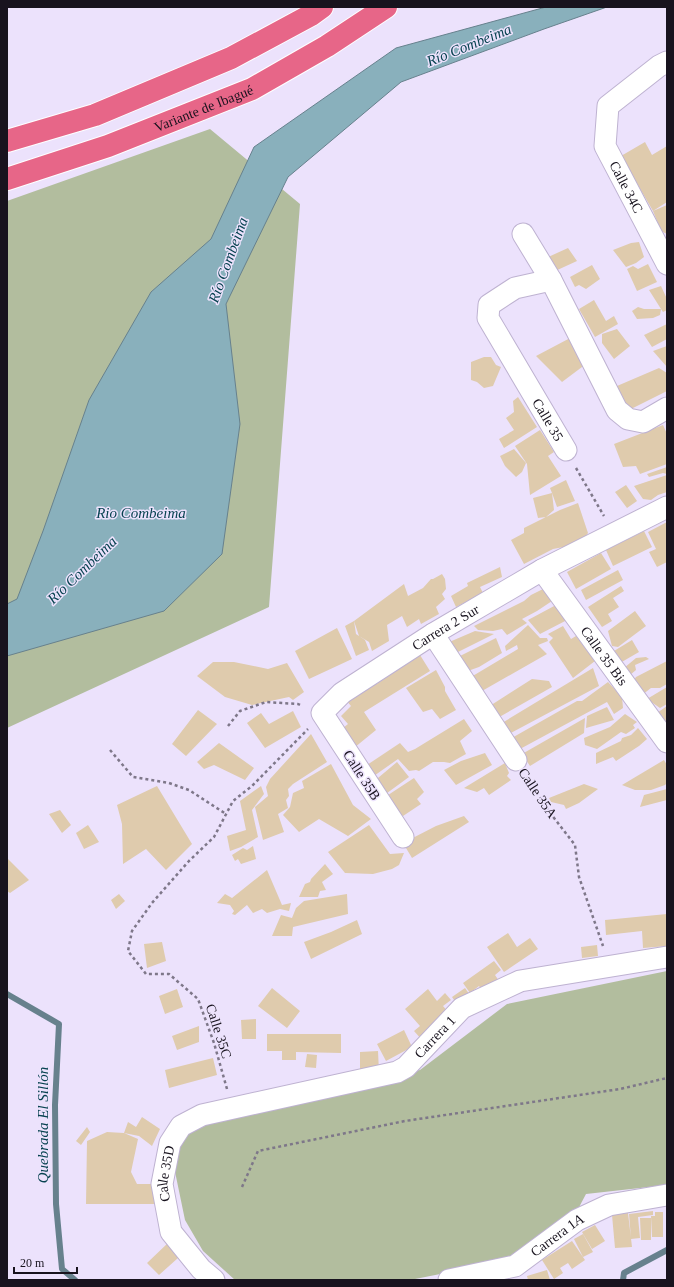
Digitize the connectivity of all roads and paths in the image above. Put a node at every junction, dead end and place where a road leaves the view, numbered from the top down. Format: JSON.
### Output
{"nodes":[{"id":1,"x":322,"y":7,"type":"edge"},
{"id":2,"x":386,"y":7,"type":"edge"},
{"id":3,"x":667,"y":62,"type":"edge"},
{"id":4,"x":7,"y":141,"type":"edge"},
{"id":5,"x":7,"y":179,"type":"edge"},
{"id":6,"x":523,"y":234,"type":"dead end"},
{"id":7,"x":667,"y":264,"type":"edge"},
{"id":8,"x":551,"y":280,"type":"junction"},
{"id":9,"x":667,"y":408,"type":"edge"},
{"id":10,"x":566,"y":450,"type":"joint"},
{"id":11,"x":667,"y":507,"type":"edge"},
{"id":12,"x":614,"y":534,"type":"junction"},
{"id":13,"x":542,"y":570,"type":"junction"},
{"id":14,"x":433,"y":634,"type":"junction"},
{"id":15,"x":322,"y":713,"type":"junction"},
{"id":16,"x":228,"y":726,"type":"dead end"},
{"id":17,"x":667,"y":742,"type":"edge"},
{"id":18,"x":110,"y":750,"type":"dead end"},
{"id":19,"x":516,"y":760,"type":"joint"},
{"id":20,"x":226,"y":814,"type":"junction"},
{"id":21,"x":403,"y":837,"type":"dead end"},
{"id":22,"x":667,"y":957,"type":"edge"},
{"id":23,"x":610,"y":966,"type":"junction"},
{"id":24,"x":667,"y":1078,"type":"edge"},
{"id":25,"x":232,"y":1108,"type":"junction"},
{"id":26,"x":202,"y":1115,"type":"joint"},
{"id":27,"x":242,"y":1187,"type":"dead end"},
{"id":28,"x":667,"y":1195,"type":"edge"},
{"id":29,"x":214,"y":1280,"type":"edge"},
{"id":30,"x":449,"y":1280,"type":"edge"}],
"edges":[{"from":1,"to":4,"type":"highway"},
{"from":2,"to":5,"type":"highway","name":"Variante de Ibagué"},
{"from":3,"to":7,"type":"street","name":"Calle 34C"},
{"from":6,"to":8,"type":"street"},
{"from":8,"to":9,"type":"street"},
{"from":8,"to":10,"type":"street","name":"Calle 35"},
{"from":10,"to":12,"type":"path","name":"Calle 35"},
{"from":11,"to":12,"type":"street","name":"Carrera 2 Sur"},
{"from":12,"to":13,"type":"street","name":"Carrera 2 Sur"},
{"from":13,"to":14,"type":"street","name":"Carrera 2 Sur"},
{"from":13,"to":17,"type":"street","name":"Calle 35 Bis"},
{"from":14,"to":15,"type":"street","name":"Carrera 2 Sur"},
{"from":14,"to":19,"type":"street","name":"Calle 35A"},
{"from":15,"to":16,"type":"path"},
{"from":15,"to":20,"type":"path"},
{"from":15,"to":21,"type":"street","name":"Calle 35B"},
{"from":18,"to":20,"type":"path"},
{"from":19,"to":23,"type":"path","name":"Calle 35A"},
{"from":20,"to":25,"type":"path","name":"Calle 35C"},
{"from":22,"to":23,"type":"street","name":"Carrera 1"},
{"from":23,"to":25,"type":"street","name":"Carrera 1"},
{"from":24,"to":27,"type":"path"},
{"from":25,"to":26,"type":"street","name":"Carrera 1"},
{"from":26,"to":29,"type":"street","name":"Calle 35D"},
{"from":28,"to":30,"type":"street","name":"Carrera 1A"}]}
